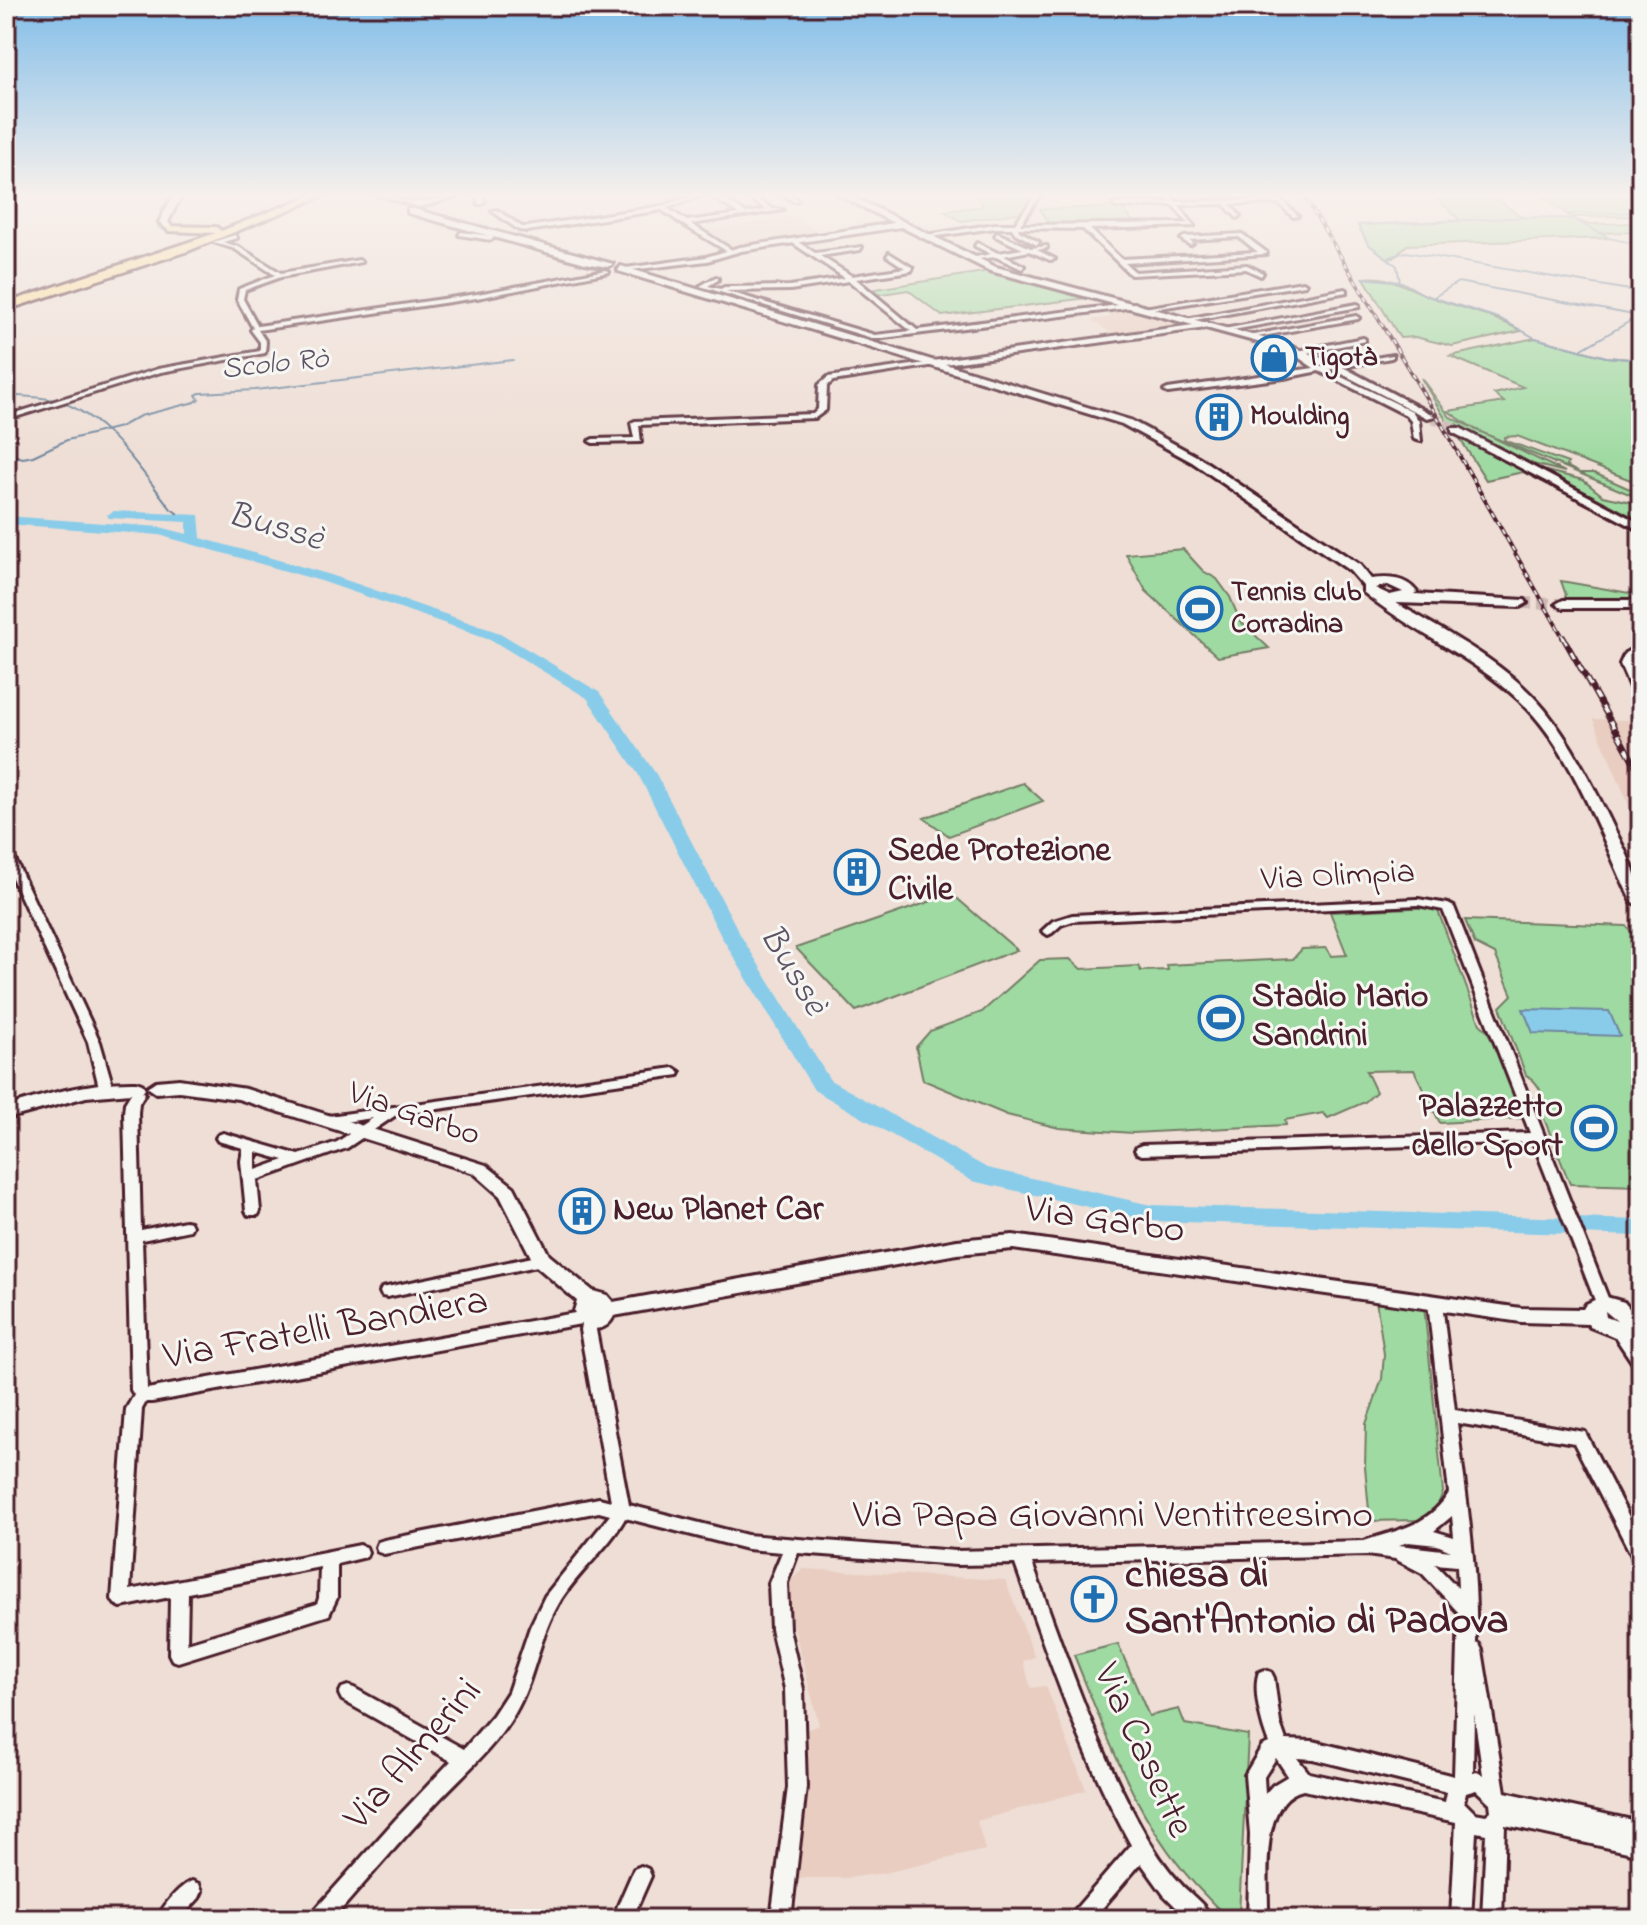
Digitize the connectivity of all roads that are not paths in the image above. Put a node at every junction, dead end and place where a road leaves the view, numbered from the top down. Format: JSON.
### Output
{"nodes":[{"id":1,"x":75,"y":284,"type":"edge"},
{"id":2,"x":78,"y":284,"type":"edge"},
{"id":3,"x":256,"y":284,"type":"edge"},
{"id":4,"x":540,"y":284,"type":"edge"},
{"id":5,"x":666,"y":284,"type":"edge"},
{"id":6,"x":707,"y":284,"type":"edge"},
{"id":7,"x":818,"y":284,"type":"edge"},
{"id":8,"x":857,"y":284,"type":"edge"},
{"id":9,"x":1049,"y":284,"type":"edge"},
{"id":10,"x":1303,"y":284,"type":"dead end"},
{"id":11,"x":720,"y":290,"type":"junction"},
{"id":12,"x":1345,"y":291,"type":"dead end"},
{"id":13,"x":1120,"y":302,"type":"junction"},
{"id":14,"x":1135,"y":305,"type":"junction"},
{"id":15,"x":6,"y":306,"type":"edge"},
{"id":16,"x":1357,"y":306,"type":"dead end"},
{"id":17,"x":1095,"y":308,"type":"junction"},
{"id":18,"x":1147,"y":308,"type":"junction"},
{"id":19,"x":1189,"y":319,"type":"junction"},
{"id":20,"x":1355,"y":321,"type":"dead end"},
{"id":21,"x":1209,"y":325,"type":"junction"},
{"id":22,"x":256,"y":328,"type":"junction"},
{"id":23,"x":1227,"y":329,"type":"junction"},
{"id":24,"x":915,"y":331,"type":"junction"},
{"id":25,"x":1256,"y":338,"type":"junction"},
{"id":26,"x":1363,"y":340,"type":"dead end"},
{"id":27,"x":1296,"y":351,"type":"junction"},
{"id":28,"x":1391,"y":356,"type":"dead end"},
{"id":29,"x":933,"y":364,"type":"junction"},
{"id":30,"x":1336,"y":367,"type":"junction"},
{"id":31,"x":1320,"y":369,"type":"junction"},
{"id":32,"x":1168,"y":391,"type":"dead end"},
{"id":33,"x":1430,"y":416,"type":"tunnel mouth"},
{"id":34,"x":6,"y":418,"type":"edge"},
{"id":35,"x":1456,"y":430,"type":"tunnel mouth"},
{"id":36,"x":1418,"y":439,"type":"dead end"},
{"id":37,"x":593,"y":441,"type":"dead end"},
{"id":38,"x":1641,"y":528,"type":"edge"},
{"id":39,"x":1355,"y":568,"type":"junction"},
{"id":40,"x":1389,"y":581,"type":"junction"},
{"id":41,"x":1372,"y":590,"type":"junction"},
{"id":42,"x":1404,"y":600,"type":"junction"},
{"id":43,"x":1520,"y":603,"type":"tunnel mouth"},
{"id":44,"x":1563,"y":604,"type":"tunnel mouth"},
{"id":45,"x":1641,"y":604,"type":"edge"},
{"id":46,"x":1608,"y":605,"type":"junction"},
{"id":47,"x":1641,"y":613,"type":"edge"},
{"id":48,"x":1641,"y":647,"type":"edge"},
{"id":49,"x":1641,"y":701,"type":"edge"},
{"id":50,"x":6,"y":853,"type":"edge"},
{"id":51,"x":1641,"y":902,"type":"edge"},
{"id":52,"x":1048,"y":931,"type":"dead end"},
{"id":53,"x":674,"y":1072,"type":"dead end"},
{"id":54,"x":106,"y":1087,"type":"junction"},
{"id":55,"x":137,"y":1091,"type":"junction"},
{"id":56,"x":393,"y":1111,"type":"junction"},
{"id":57,"x":6,"y":1113,"type":"edge"},
{"id":58,"x":329,"y":1120,"type":"junction"},
{"id":59,"x":362,"y":1131,"type":"junction"},
{"id":60,"x":1536,"y":1137,"type":"junction"},
{"id":61,"x":223,"y":1138,"type":"dead end"},
{"id":62,"x":250,"y":1146,"type":"junction"},
{"id":63,"x":1142,"y":1150,"type":"dead end"},
{"id":64,"x":299,"y":1160,"type":"junction"},
{"id":65,"x":249,"y":1178,"type":"junction"},
{"id":66,"x":253,"y":1211,"type":"dead end"},
{"id":67,"x":185,"y":1226,"type":"dead end"},
{"id":68,"x":135,"y":1236,"type":"junction"},
{"id":69,"x":542,"y":1260,"type":"junction"},
{"id":70,"x":387,"y":1292,"type":"dead end"},
{"id":71,"x":1435,"y":1303,"type":"junction"},
{"id":72,"x":1598,"y":1310,"type":"junction"},
{"id":73,"x":594,"y":1312,"type":"junction"},
{"id":74,"x":1628,"y":1316,"type":"edge"},
{"id":75,"x":1641,"y":1364,"type":"edge"},
{"id":76,"x":142,"y":1395,"type":"junction"},
{"id":77,"x":1448,"y":1415,"type":"junction"},
{"id":78,"x":1458,"y":1494,"type":"junction"},
{"id":79,"x":621,"y":1509,"type":"junction"},
{"id":80,"x":1405,"y":1535,"type":"junction"},
{"id":81,"x":384,"y":1547,"type":"dead end"},
{"id":82,"x":792,"y":1547,"type":"junction"},
{"id":83,"x":1363,"y":1548,"type":"junction"},
{"id":84,"x":1392,"y":1550,"type":"junction"},
{"id":85,"x":360,"y":1552,"type":"dead end"},
{"id":86,"x":1465,"y":1554,"type":"junction"},
{"id":87,"x":1021,"y":1556,"type":"junction"},
{"id":88,"x":1641,"y":1557,"type":"edge"},
{"id":89,"x":329,"y":1558,"type":"junction"},
{"id":90,"x":179,"y":1588,"type":"junction"},
{"id":91,"x":1468,"y":1617,"type":"junction"},
{"id":92,"x":1265,"y":1678,"type":"dead end"},
{"id":93,"x":348,"y":1694,"type":"dead end"},
{"id":94,"x":1278,"y":1749,"type":"junction"},
{"id":95,"x":465,"y":1759,"type":"junction"},
{"id":96,"x":1303,"y":1781,"type":"junction"},
{"id":97,"x":1460,"y":1784,"type":"junction"},
{"id":98,"x":1498,"y":1807,"type":"junction"},
{"id":99,"x":1464,"y":1816,"type":"junction"},
{"id":100,"x":1641,"y":1831,"type":"edge"},
{"id":101,"x":1260,"y":1834,"type":"junction"},
{"id":102,"x":1641,"y":1846,"type":"edge"},
{"id":103,"x":1142,"y":1847,"type":"junction"},
{"id":104,"x":641,"y":1876,"type":"dead end"},
{"id":105,"x":192,"y":1891,"type":"dead end"},
{"id":106,"x":328,"y":1917,"type":"edge"},
{"id":107,"x":167,"y":1919,"type":"edge"},
{"id":108,"x":622,"y":1919,"type":"edge"},
{"id":109,"x":781,"y":1919,"type":"edge"},
{"id":110,"x":1080,"y":1919,"type":"edge"},
{"id":111,"x":1202,"y":1919,"type":"edge"},
{"id":112,"x":1258,"y":1919,"type":"edge"},
{"id":113,"x":1461,"y":1919,"type":"edge"},
{"id":114,"x":1492,"y":1919,"type":"edge"}],
"edges":[{"from":1,"to":15,"type":"highway"},
{"from":2,"to":15,"type":"highway"},
{"from":3,"to":22,"type":"street"},
{"from":4,"to":22,"type":"street"},
{"from":5,"to":29,"type":"main road"},
{"from":6,"to":11,"type":"street"},
{"from":7,"to":11,"type":"street"},
{"from":8,"to":24,"type":"street"},
{"from":9,"to":13,"type":"street"},
{"from":10,"to":18,"type":"street"},
{"from":11,"to":24,"type":"street"},
{"from":12,"to":19,"type":"street"},
{"from":13,"to":14,"type":"street"},
{"from":13,"to":17,"type":"street"},
{"from":14,"to":17,"type":"street"},
{"from":14,"to":18,"type":"street"},
{"from":16,"to":23,"type":"street"},
{"from":17,"to":24,"type":"street"},
{"from":18,"to":19,"type":"street"},
{"from":19,"to":21,"type":"street"},
{"from":20,"to":25,"type":"street"},
{"from":21,"to":23,"type":"street"},
{"from":21,"to":29,"type":"street"},
{"from":22,"to":34,"type":"street"},
{"from":23,"to":25,"type":"street"},
{"from":25,"to":27,"type":"street"},
{"from":26,"to":27,"type":"street"},
{"from":27,"to":30,"type":"street"},
{"from":27,"to":31,"type":"street"},
{"from":28,"to":30,"type":"street"},
{"from":29,"to":37,"type":"street"},
{"from":29,"to":39,"type":"main road"},
{"from":30,"to":31,"type":"street"},
{"from":30,"to":33,"type":"street"},
{"from":31,"to":32,"type":"street"},
{"from":31,"to":36,"type":"street"},
{"from":35,"to":38,"type":"street"},
{"from":39,"to":40,"type":"main road"},
{"from":39,"to":41,"type":"main road"},
{"from":40,"to":41,"type":"main road"},
{"from":40,"to":42,"type":"main road"},
{"from":41,"to":42,"type":"main road"},
{"from":42,"to":43,"type":"main road"},
{"from":42,"to":51,"type":"main road"},
{"from":44,"to":46,"type":"main road"},
{"from":45,"to":46,"type":"main road"},
{"from":45,"to":47,"type":"main road"},
{"from":46,"to":47,"type":"main road"},
{"from":48,"to":49,"type":"street"},
{"from":50,"to":54,"type":"street"},
{"from":52,"to":60,"type":"street","name":"Via Olimpia"},
{"from":53,"to":56,"type":"street"},
{"from":54,"to":55,"type":"street","name":"Via Garbo"},
{"from":54,"to":57,"type":"street","name":"Via Garbo"},
{"from":55,"to":58,"type":"street","name":"Via Garbo"},
{"from":55,"to":68,"type":"street","name":"Via Fratelli Bandiera"},
{"from":56,"to":58,"type":"street"},
{"from":56,"to":59,"type":"street"},
{"from":58,"to":59,"type":"street","name":"Via Garbo"},
{"from":59,"to":64,"type":"street"},
{"from":59,"to":69,"type":"street","name":"Via Garbo"},
{"from":60,"to":63,"type":"street"},
{"from":60,"to":72,"type":"street","name":"Via Olimpia"},
{"from":61,"to":62,"type":"street"},
{"from":62,"to":64,"type":"street"},
{"from":62,"to":65,"type":"street"},
{"from":64,"to":65,"type":"street"},
{"from":65,"to":66,"type":"street"},
{"from":67,"to":68,"type":"street"},
{"from":68,"to":76,"type":"street","name":"Via Fratelli Bandiera"},
{"from":69,"to":70,"type":"street"},
{"from":69,"to":73,"type":"street","name":"Via Garbo"},
{"from":71,"to":72,"type":"street","name":"Via Garbo"},
{"from":71,"to":73,"type":"street","name":"Via Garbo"},
{"from":71,"to":77,"type":"street"},
{"from":72,"to":74,"type":"street"},
{"from":73,"to":76,"type":"street","name":"Via Fratelli Bandiera"},
{"from":73,"to":79,"type":"street"},
{"from":74,"to":75,"type":"street"},
{"from":76,"to":90,"type":"street"},
{"from":77,"to":78,"type":"street"},
{"from":77,"to":88,"type":"street"},
{"from":78,"to":80,"type":"street"},
{"from":78,"to":86,"type":"street"},
{"from":79,"to":81,"type":"street","name":"Via Papa Giovanni Ventitreesimo"},
{"from":79,"to":82,"type":"street","name":"Via Papa Giovanni Ventitreesimo"},
{"from":79,"to":95,"type":"street","name":"Via Almerini"},
{"from":80,"to":83,"type":"street"},
{"from":80,"to":86,"type":"street"},
{"from":82,"to":87,"type":"street","name":"Via Papa Giovanni Ventitreesimo"},
{"from":82,"to":109,"type":"street"},
{"from":83,"to":84,"type":"street","name":"Via Papa Giovanni Ventitreesimo"},
{"from":83,"to":87,"type":"street","name":"Via Papa Giovanni Ventitreesimo"},
{"from":84,"to":86,"type":"street","name":"Via Papa Giovanni Ventitreesimo"},
{"from":84,"to":91,"type":"street"},
{"from":85,"to":89,"type":"street"},
{"from":86,"to":91,"type":"street"},
{"from":87,"to":103,"type":"street","name":"Via Casette"},
{"from":89,"to":90,"type":"street"},
{"from":89,"to":90,"type":"street"},
{"from":91,"to":97,"type":"street"},
{"from":91,"to":98,"type":"street"},
{"from":92,"to":94,"type":"street"},
{"from":93,"to":95,"type":"street"},
{"from":94,"to":96,"type":"street"},
{"from":94,"to":97,"type":"street"},
{"from":94,"to":101,"type":"street"},
{"from":95,"to":106,"type":"street","name":"Via Almerini"},
{"from":96,"to":99,"type":"street"},
{"from":96,"to":101,"type":"street"},
{"from":97,"to":98,"type":"street"},
{"from":97,"to":99,"type":"street"},
{"from":98,"to":99,"type":"street"},
{"from":98,"to":100,"type":"street"},
{"from":98,"to":102,"type":"street"},
{"from":98,"to":114,"type":"street"},
{"from":99,"to":113,"type":"street"},
{"from":101,"to":112,"type":"street"},
{"from":103,"to":110,"type":"street"},
{"from":103,"to":111,"type":"street","name":"Via Casette"},
{"from":104,"to":108,"type":"street"},
{"from":105,"to":107,"type":"street"}]}
